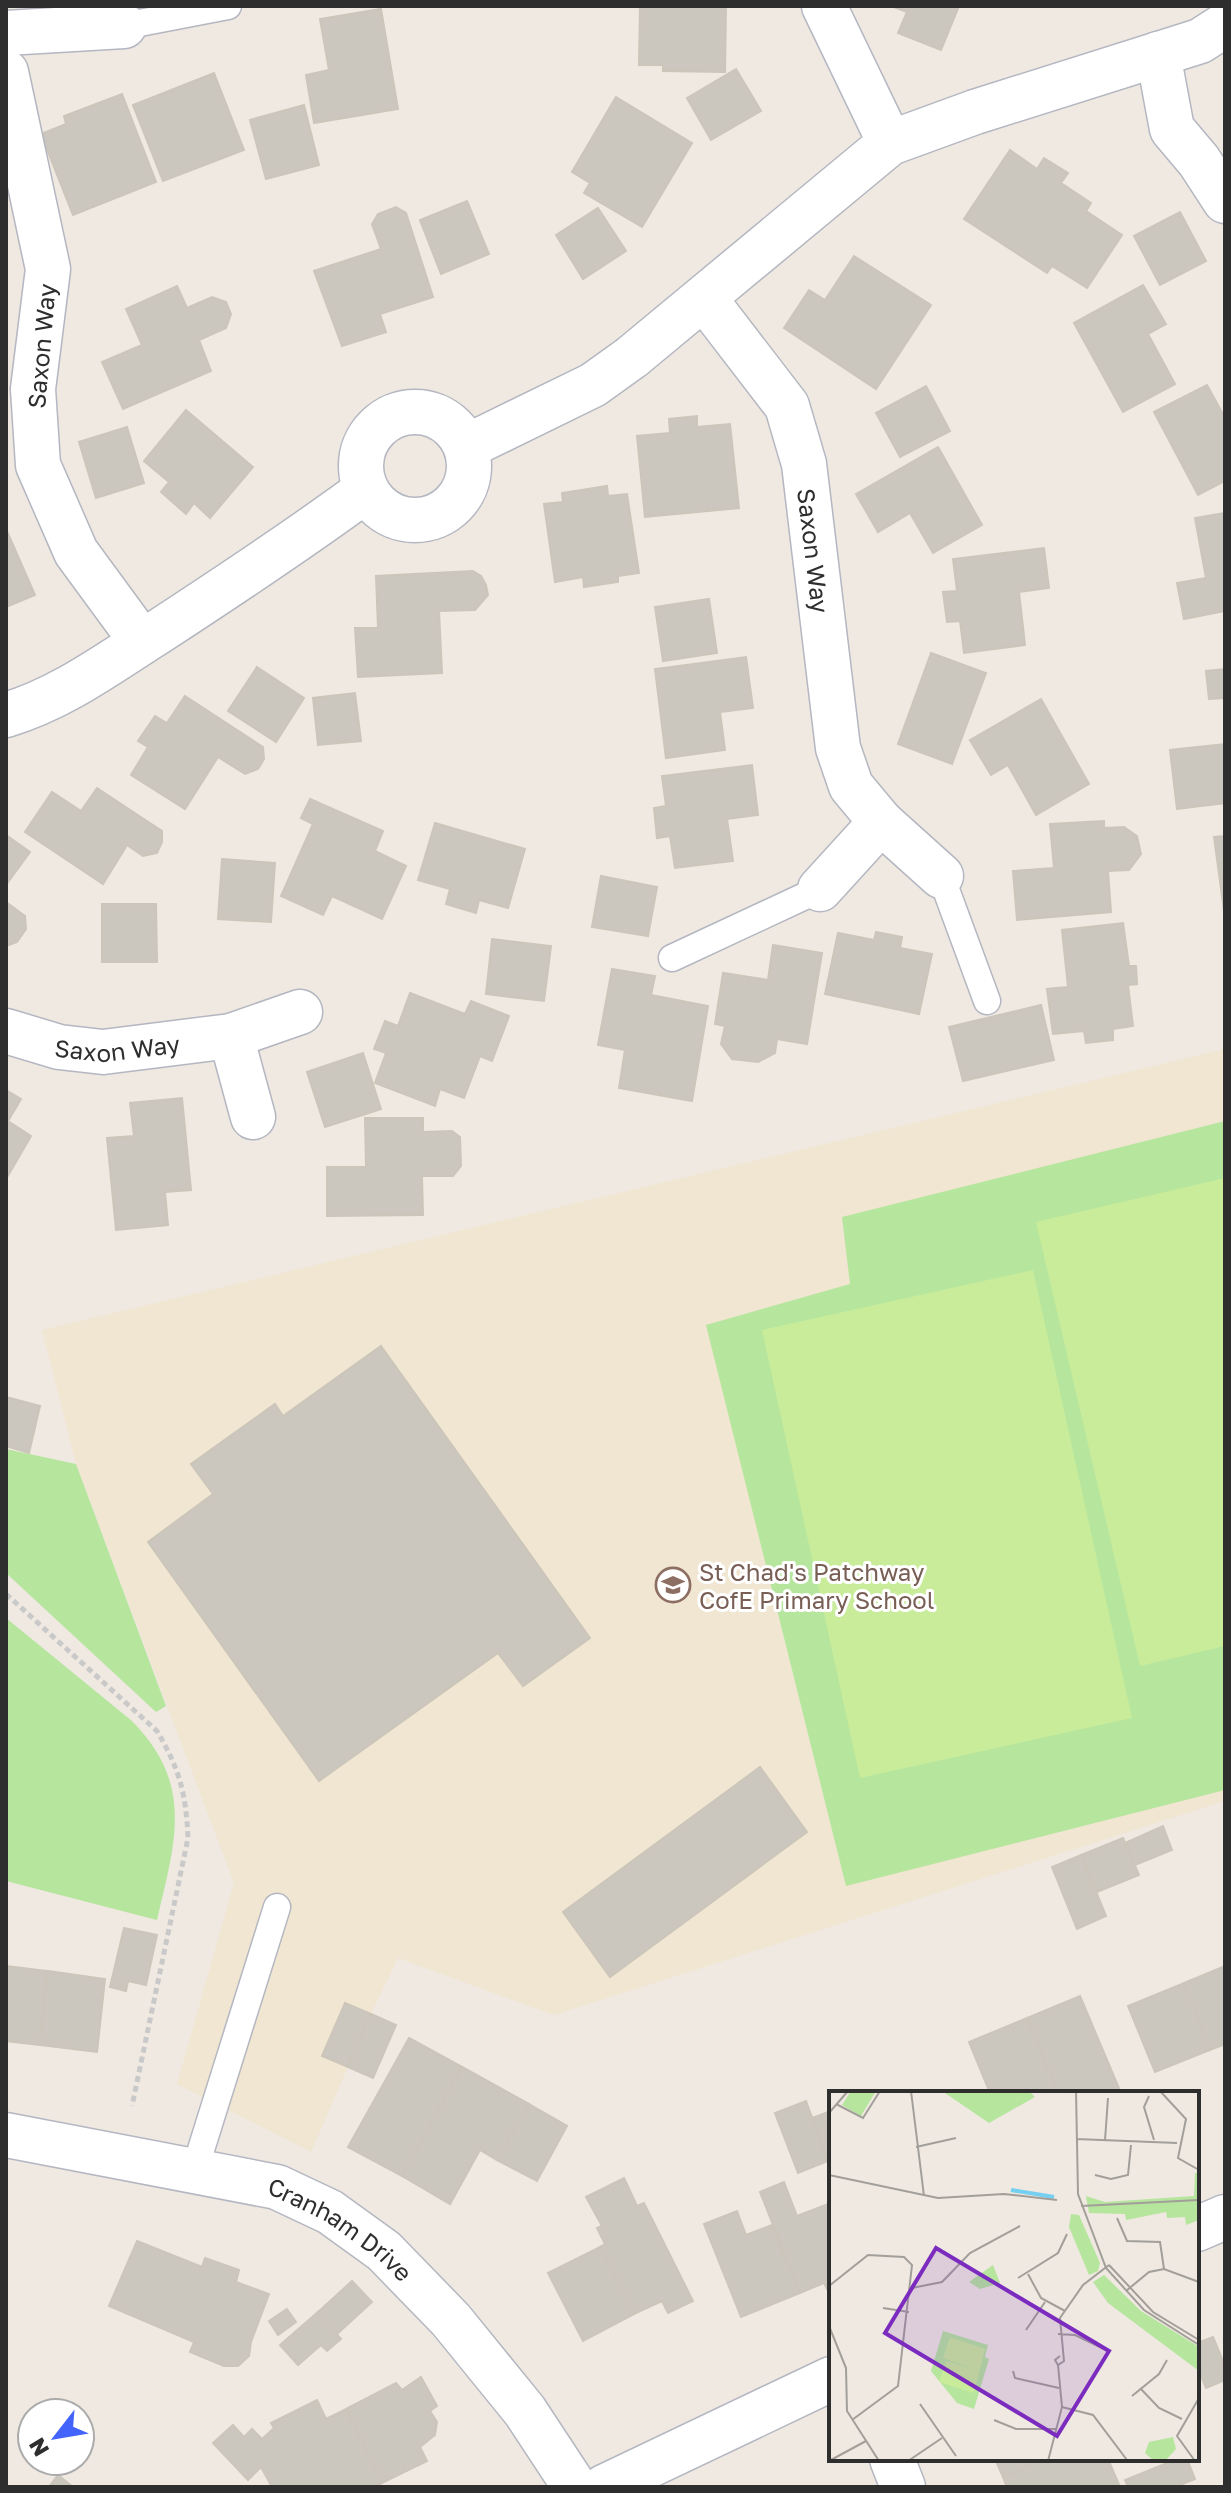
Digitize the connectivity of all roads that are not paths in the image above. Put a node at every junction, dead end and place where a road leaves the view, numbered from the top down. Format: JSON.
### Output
{"nodes":[{"id":1,"x":228,"y":6,"type":"edge"},
{"id":2,"x":824,"y":6,"type":"edge"},
{"id":3,"x":1225,"y":25,"type":"edge"},
{"id":4,"x":124,"y":26,"type":"joint"},
{"id":5,"x":6,"y":33,"type":"edge"},
{"id":6,"x":1158,"y":54,"type":"junction"},
{"id":7,"x":6,"y":72,"type":"edge"},
{"id":8,"x":890,"y":143,"type":"junction"},
{"id":9,"x":1225,"y":201,"type":"edge"},
{"id":10,"x":704,"y":298,"type":"junction"},
{"id":11,"x":466,"y":447,"type":"junction"},
{"id":12,"x":366,"y":490,"type":"junction"},
{"id":13,"x":142,"y":642,"type":"junction"},
{"id":14,"x":6,"y":715,"type":"edge"},
{"id":15,"x":881,"y":822,"type":"junction"},
{"id":16,"x":941,"y":876,"type":"joint"},
{"id":17,"x":820,"y":889,"type":"joint"},
{"id":18,"x":672,"y":958,"type":"dead end"},
{"id":19,"x":987,"y":1001,"type":"dead end"},
{"id":20,"x":300,"y":1012,"type":"dead end"},
{"id":21,"x":6,"y":1031,"type":"edge"},
{"id":22,"x":231,"y":1036,"type":"junction"},
{"id":23,"x":253,"y":1117,"type":"dead end"},
{"id":24,"x":277,"y":1907,"type":"dead end"},
{"id":25,"x":6,"y":2135,"type":"edge"},
{"id":26,"x":194,"y":2172,"type":"junction"},
{"id":27,"x":1225,"y":2217,"type":"edge"},
{"id":28,"x":1199,"y":2228,"type":"edge"},
{"id":29,"x":829,"y":2380,"type":"edge"},
{"id":30,"x":893,"y":2461,"type":"edge"},
{"id":31,"x":575,"y":2487,"type":"edge"},
{"id":32,"x":604,"y":2487,"type":"edge"},
{"id":33,"x":903,"y":2487,"type":"edge"}],
"edges":[{"from":1,"to":4,"type":"lane"},
{"from":2,"to":8,"type":"street"},
{"from":3,"to":6,"type":"street"},
{"from":4,"to":5,"type":"street"},
{"from":6,"to":8,"type":"street"},
{"from":6,"to":9,"type":"street"},
{"from":7,"to":13,"type":"street","name":"Saxon Way"},
{"from":8,"to":10,"type":"street"},
{"from":10,"to":11,"type":"street"},
{"from":10,"to":15,"type":"street","name":"Saxon Way"},
{"from":11,"to":12,"type":"street"},
{"from":11,"to":12,"type":"street"},
{"from":12,"to":13,"type":"street"},
{"from":13,"to":14,"type":"street"},
{"from":15,"to":16,"type":"street","name":"Saxon Way"},
{"from":15,"to":17,"type":"street"},
{"from":16,"to":19,"type":"lane","name":"Saxon Way"},
{"from":17,"to":18,"type":"lane"},
{"from":20,"to":22,"type":"street","name":"Saxon Way"},
{"from":21,"to":22,"type":"street","name":"Saxon Way"},
{"from":22,"to":23,"type":"street"},
{"from":24,"to":26,"type":"lane"},
{"from":25,"to":26,"type":"street","name":"Cranham Drive"},
{"from":26,"to":31,"type":"street","name":"Cranham Drive"},
{"from":27,"to":28,"type":"street"},
{"from":29,"to":32,"type":"street"},
{"from":30,"to":33,"type":"street"}]}
